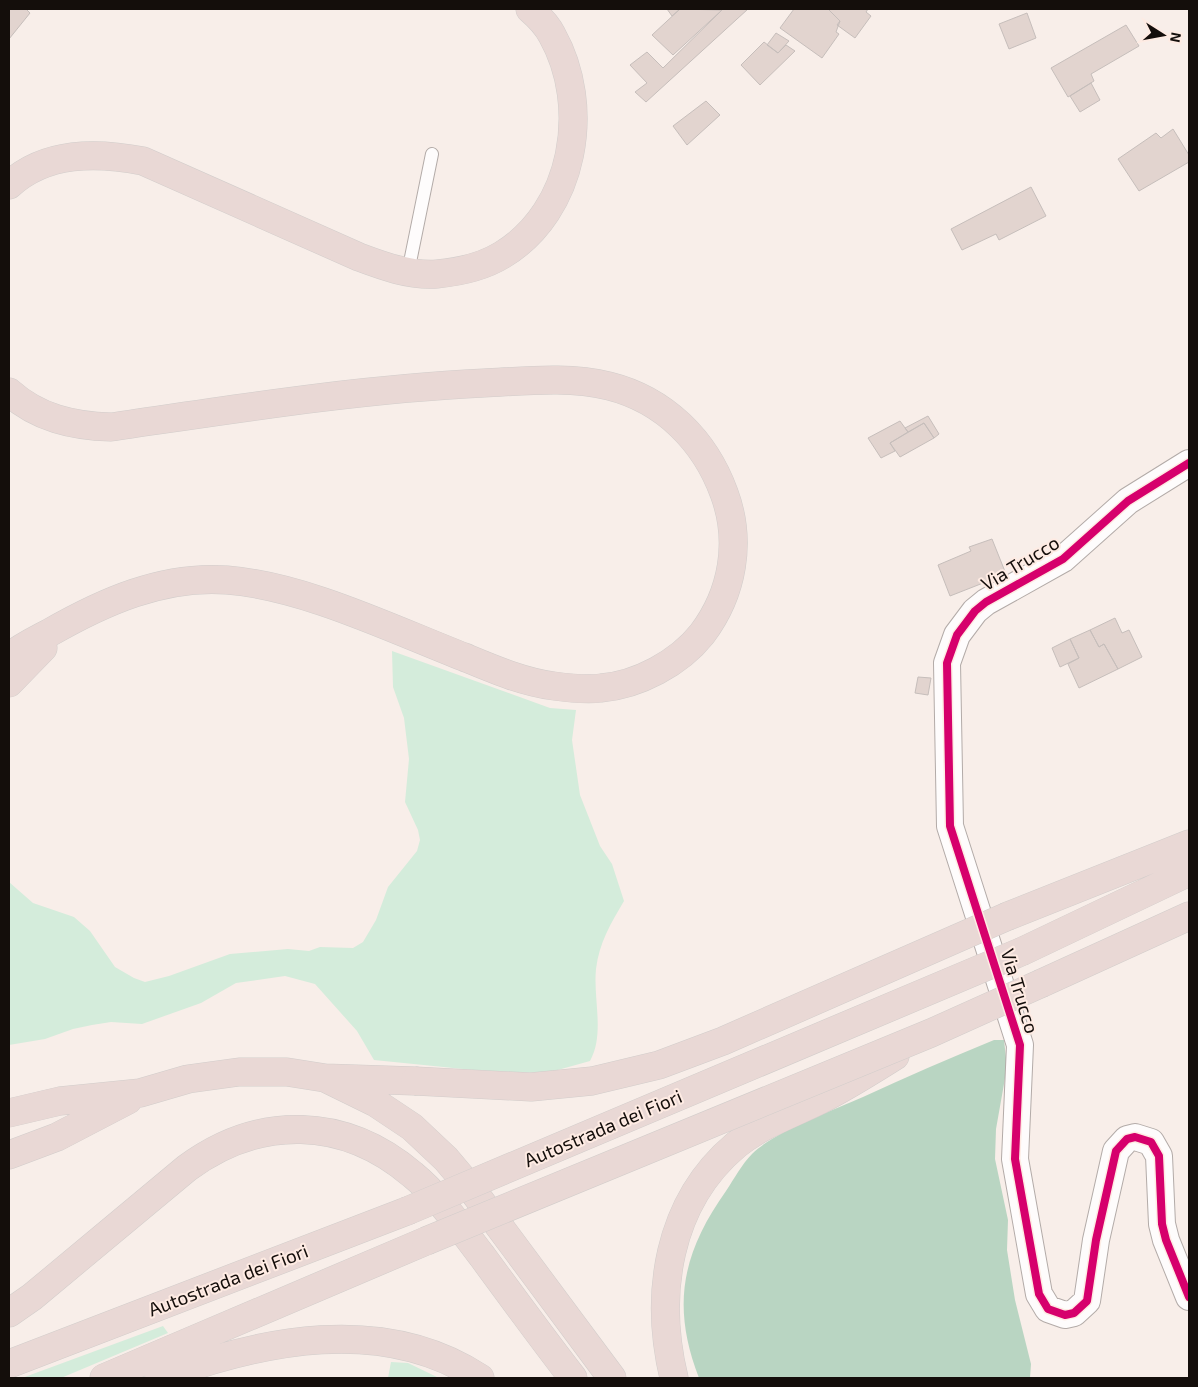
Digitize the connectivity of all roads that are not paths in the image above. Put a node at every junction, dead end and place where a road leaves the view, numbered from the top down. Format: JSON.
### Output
{"nodes":[{"id":1,"x":530,"y":9,"type":"edge"},
{"id":2,"x":432,"y":154,"type":"dead end"},
{"id":3,"x":9,"y":184,"type":"edge"},
{"id":4,"x":408,"y":272,"type":"junction"},
{"id":5,"x":9,"y":392,"type":"edge"},
{"id":6,"x":1189,"y":463,"type":"edge"},
{"id":7,"x":70,"y":621,"type":"junction"},
{"id":8,"x":9,"y":657,"type":"edge"},
{"id":9,"x":9,"y":683,"type":"edge"},
{"id":10,"x":1189,"y":844,"type":"edge"},
{"id":11,"x":1189,"y":872,"type":"edge"},
{"id":12,"x":1189,"y":916,"type":"edge"},
{"id":13,"x":931,"y":1033,"type":"junction"},
{"id":14,"x":325,"y":1078,"type":"junction"},
{"id":15,"x":140,"y":1093,"type":"junction"},
{"id":16,"x":9,"y":1112,"type":"edge"},
{"id":17,"x":9,"y":1155,"type":"edge"},
{"id":18,"x":1189,"y":1297,"type":"edge"},
{"id":19,"x":9,"y":1313,"type":"edge"},
{"id":20,"x":9,"y":1364,"type":"edge"},
{"id":21,"x":104,"y":1378,"type":"edge"},
{"id":22,"x":159,"y":1378,"type":"edge"},
{"id":23,"x":480,"y":1378,"type":"edge"},
{"id":24,"x":572,"y":1378,"type":"edge"},
{"id":25,"x":612,"y":1378,"type":"edge"},
{"id":26,"x":674,"y":1378,"type":"edge"}],
"edges":[{"from":1,"to":4,"type":"highway"},
{"from":2,"to":4,"type":"lane"},
{"from":3,"to":4,"type":"highway"},
{"from":5,"to":7,"type":"highway"},
{"from":6,"to":18,"type":"street","name":"Via Trucco"},
{"from":7,"to":8,"type":"highway"},
{"from":7,"to":9,"type":"highway"},
{"from":10,"to":14,"type":"highway","bridge":true},
{"from":11,"to":20,"type":"highway","name":"Autostrada dei Fiori","bridge":true},
{"from":12,"to":13,"type":"highway","name":"Autostrada dei Fiori","bridge":true},
{"from":13,"to":21,"type":"highway","name":"Autostrada dei Fiori","bridge":true},
{"from":13,"to":26,"type":"highway","bridge":true},
{"from":14,"to":15,"type":"highway"},
{"from":14,"to":25,"type":"highway"},
{"from":15,"to":16,"type":"highway"},
{"from":15,"to":17,"type":"highway"},
{"from":19,"to":24,"type":"highway"},
{"from":22,"to":23,"type":"highway"}]}
